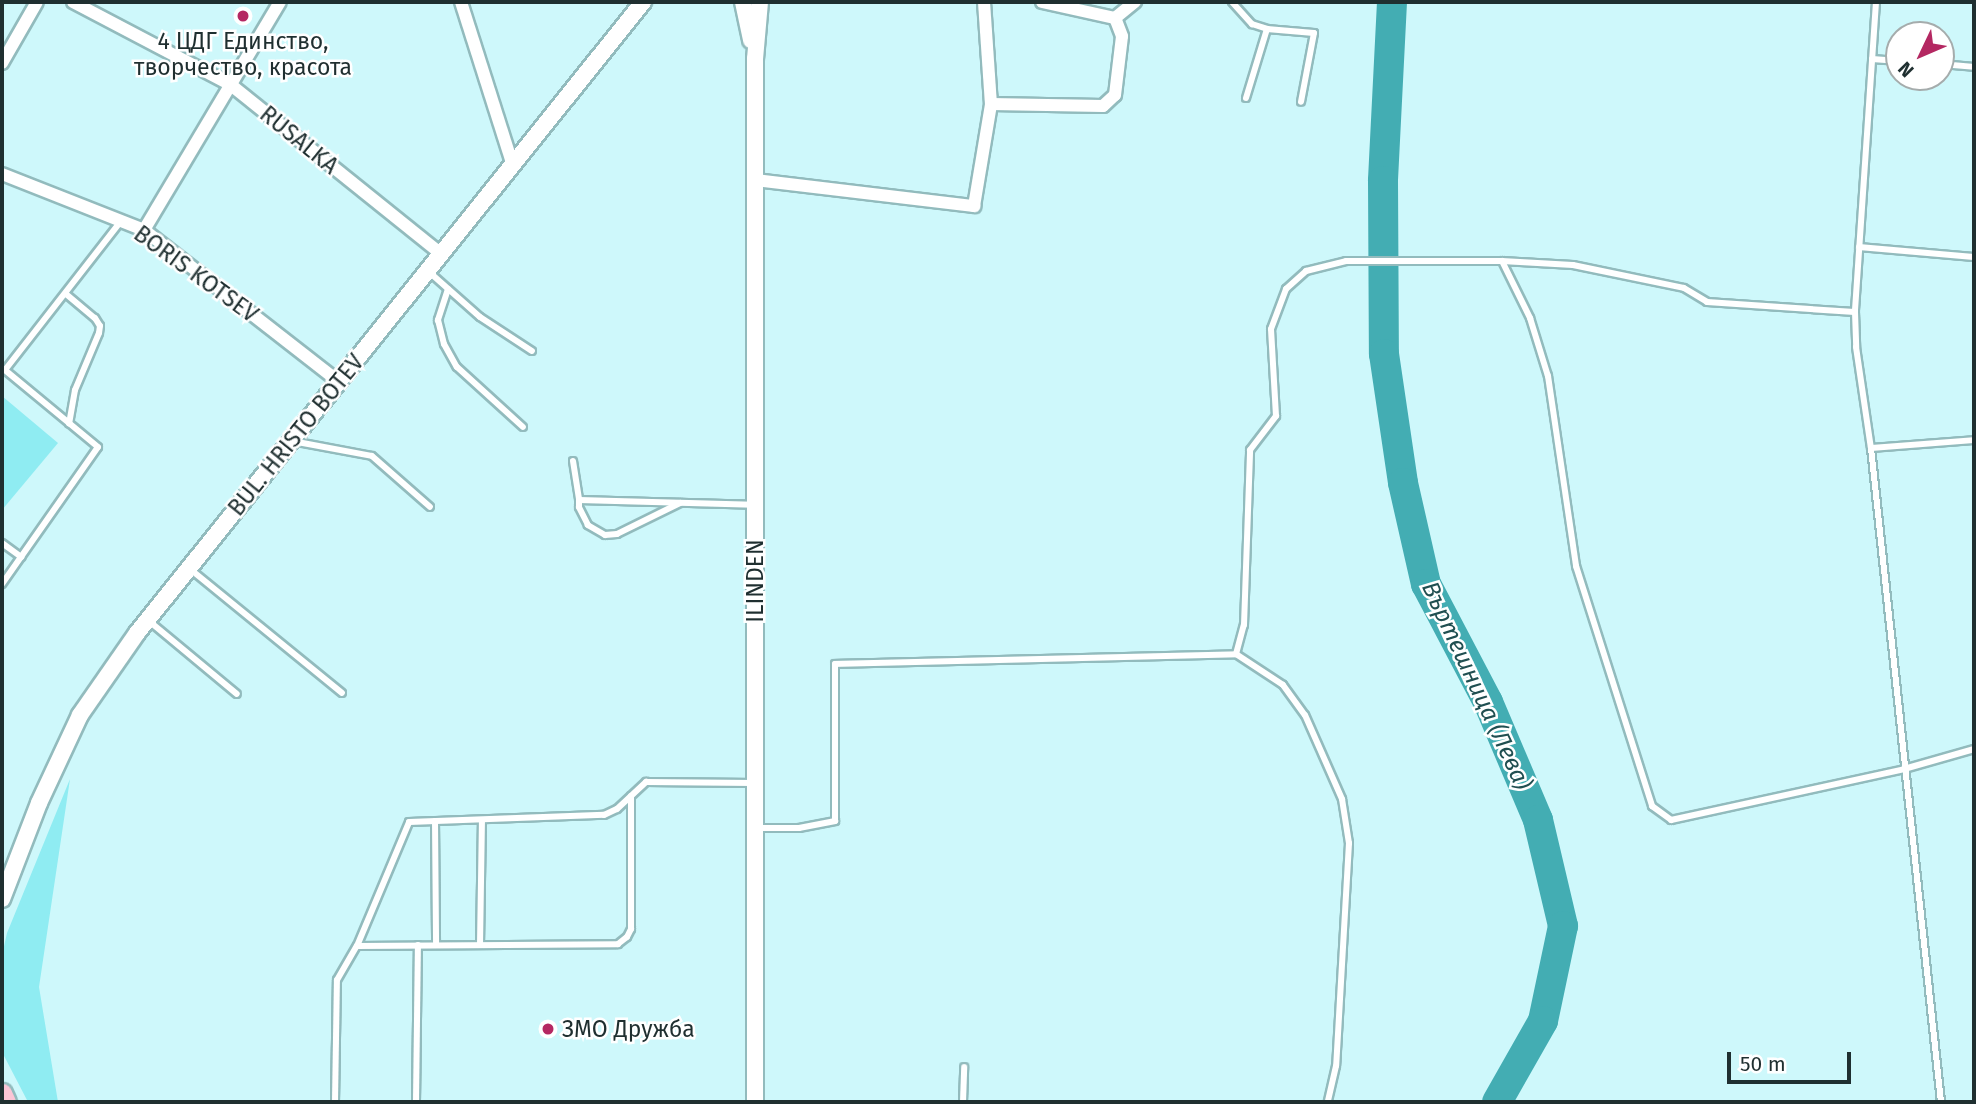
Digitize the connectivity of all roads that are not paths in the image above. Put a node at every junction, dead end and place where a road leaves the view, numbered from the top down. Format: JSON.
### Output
{"nodes":[{"id":1,"x":37,"y":2,"type":"edge"},
{"id":2,"x":73,"y":2,"type":"edge"},
{"id":3,"x":280,"y":2,"type":"edge"},
{"id":4,"x":461,"y":2,"type":"edge"},
{"id":5,"x":643,"y":2,"type":"edge"},
{"id":6,"x":743,"y":2,"type":"edge"},
{"id":7,"x":760,"y":2,"type":"edge"},
{"id":8,"x":984,"y":2,"type":"edge"},
{"id":9,"x":1042,"y":2,"type":"edge"},
{"id":10,"x":1135,"y":2,"type":"edge"},
{"id":11,"x":1233,"y":2,"type":"edge"},
{"id":12,"x":1876,"y":2,"type":"edge"},
{"id":13,"x":1115,"y":18,"type":"junction"},
{"id":14,"x":1267,"y":29,"type":"junction"},
{"id":15,"x":755,"y":59,"type":"junction"},
{"id":16,"x":1872,"y":59,"type":"junction"},
{"id":17,"x":1885,"y":60,"type":"edge"},
{"id":18,"x":2,"y":63,"type":"edge"},
{"id":19,"x":1955,"y":65,"type":"edge"},
{"id":20,"x":1974,"y":67,"type":"edge"},
{"id":21,"x":231,"y":85,"type":"junction"},
{"id":22,"x":1246,"y":98,"type":"dead end"},
{"id":23,"x":1301,"y":102,"type":"dead end"},
{"id":24,"x":991,"y":104,"type":"junction"},
{"id":25,"x":513,"y":166,"type":"junction"},
{"id":26,"x":2,"y":174,"type":"edge"},
{"id":27,"x":755,"y":180,"type":"junction"},
{"id":28,"x":121,"y":221,"type":"junction"},
{"id":29,"x":144,"y":230,"type":"junction"},
{"id":30,"x":1859,"y":247,"type":"junction"},
{"id":31,"x":441,"y":254,"type":"junction"},
{"id":32,"x":1974,"y":257,"type":"edge"},
{"id":33,"x":1502,"y":261,"type":"junction"},
{"id":34,"x":428,"y":271,"type":"junction"},
{"id":35,"x":448,"y":289,"type":"junction"},
{"id":36,"x":66,"y":294,"type":"junction"},
{"id":37,"x":1855,"y":312,"type":"junction"},
{"id":38,"x":532,"y":351,"type":"dead end"},
{"id":39,"x":339,"y":382,"type":"junction"},
{"id":40,"x":69,"y":423,"type":"junction"},
{"id":41,"x":523,"y":426,"type":"dead end"},
{"id":42,"x":1974,"y":440,"type":"edge"},
{"id":43,"x":292,"y":441,"type":"junction"},
{"id":44,"x":1871,"y":448,"type":"junction"},
{"id":45,"x":573,"y":461,"type":"dead end"},
{"id":46,"x":579,"y":500,"type":"junction"},
{"id":47,"x":680,"y":503,"type":"junction"},
{"id":48,"x":755,"y":505,"type":"junction"},
{"id":49,"x":430,"y":507,"type":"dead end"},
{"id":50,"x":2,"y":543,"type":"edge"},
{"id":51,"x":21,"y":557,"type":"junction"},
{"id":52,"x":189,"y":568,"type":"junction"},
{"id":53,"x":2,"y":584,"type":"edge"},
{"id":54,"x":148,"y":620,"type":"junction"},
{"id":55,"x":1236,"y":654,"type":"junction"},
{"id":56,"x":342,"y":693,"type":"dead end"},
{"id":57,"x":237,"y":694,"type":"dead end"},
{"id":58,"x":1974,"y":749,"type":"edge"},
{"id":59,"x":1904,"y":769,"type":"junction"},
{"id":60,"x":755,"y":783,"type":"junction"},
{"id":61,"x":631,"y":796,"type":"junction"},
{"id":62,"x":482,"y":820,"type":"junction"},
{"id":63,"x":435,"y":821,"type":"junction"},
{"id":64,"x":755,"y":828,"type":"junction"},
{"id":65,"x":2,"y":900,"type":"edge"},
{"id":66,"x":436,"y":945,"type":"junction"},
{"id":67,"x":480,"y":945,"type":"junction"},
{"id":68,"x":357,"y":946,"type":"junction"},
{"id":69,"x":418,"y":946,"type":"junction"},
{"id":70,"x":964,"y":1067,"type":"dead end"},
{"id":71,"x":2,"y":1093,"type":"edge"},
{"id":72,"x":6,"y":1102,"type":"edge"},
{"id":73,"x":335,"y":1102,"type":"edge"},
{"id":74,"x":416,"y":1102,"type":"edge"},
{"id":75,"x":755,"y":1102,"type":"edge"},
{"id":76,"x":963,"y":1102,"type":"edge"},
{"id":77,"x":1328,"y":1102,"type":"edge"},
{"id":78,"x":1941,"y":1102,"type":"edge"}],
"edges":[{"from":1,"to":18,"type":"street"},
{"from":2,"to":21,"type":"street","name":"RUSALKA"},
{"from":3,"to":21,"type":"street"},
{"from":4,"to":25,"type":"street"},
{"from":5,"to":25,"type":"street","name":"BUL. HRISTO BOTEV"},
{"from":6,"to":15,"type":"street","name":"ILINDEN"},
{"from":7,"to":15,"type":"street","name":"ILINDEN"},
{"from":8,"to":24,"type":"street"},
{"from":9,"to":13,"type":"street"},
{"from":10,"to":13,"type":"street"},
{"from":11,"to":14,"type":"lane"},
{"from":12,"to":16,"type":"lane"},
{"from":13,"to":24,"type":"street"},
{"from":14,"to":22,"type":"lane"},
{"from":14,"to":23,"type":"lane"},
{"from":15,"to":27,"type":"street","name":"ILINDEN"},
{"from":16,"to":17,"type":"lane"},
{"from":16,"to":30,"type":"lane"},
{"from":19,"to":20,"type":"lane"},
{"from":21,"to":29,"type":"street"},
{"from":21,"to":31,"type":"street","name":"RUSALKA"},
{"from":24,"to":27,"type":"street"},
{"from":25,"to":31,"type":"street","name":"BUL. HRISTO BOTEV"},
{"from":26,"to":28,"type":"street","name":"BORIS KOTSEV"},
{"from":27,"to":48,"type":"street","name":"ILINDEN"},
{"from":28,"to":29,"type":"street","name":"BORIS KOTSEV"},
{"from":28,"to":36,"type":"lane"},
{"from":29,"to":39,"type":"street","name":"BORIS KOTSEV"},
{"from":30,"to":32,"type":"lane"},
{"from":30,"to":37,"type":"lane"},
{"from":31,"to":34,"type":"street","name":"BUL. HRISTO BOTEV"},
{"from":33,"to":37,"type":"lane"},
{"from":33,"to":55,"type":"lane"},
{"from":33,"to":59,"type":"lane"},
{"from":34,"to":35,"type":"lane"},
{"from":34,"to":39,"type":"street","name":"BUL. HRISTO BOTEV"},
{"from":35,"to":38,"type":"lane"},
{"from":35,"to":41,"type":"lane"},
{"from":36,"to":40,"type":"lane"},
{"from":36,"to":40,"type":"lane"},
{"from":37,"to":44,"type":"lane"},
{"from":39,"to":43,"type":"street","name":"BUL. HRISTO BOTEV"},
{"from":40,"to":51,"type":"lane"},
{"from":42,"to":44,"type":"lane"},
{"from":43,"to":49,"type":"lane"},
{"from":43,"to":52,"type":"street","name":"BUL. HRISTO BOTEV"},
{"from":44,"to":59,"type":"lane"},
{"from":45,"to":46,"type":"lane"},
{"from":46,"to":47,"type":"lane"},
{"from":46,"to":47,"type":"lane"},
{"from":47,"to":48,"type":"lane"},
{"from":48,"to":60,"type":"street","name":"ILINDEN"},
{"from":50,"to":51,"type":"lane"},
{"from":51,"to":53,"type":"lane"},
{"from":52,"to":54,"type":"street","name":"BUL. HRISTO BOTEV"},
{"from":52,"to":56,"type":"lane"},
{"from":54,"to":57,"type":"lane"},
{"from":54,"to":65,"type":"street","name":"BUL. HRISTO BOTEV"},
{"from":55,"to":64,"type":"lane"},
{"from":55,"to":77,"type":"lane"},
{"from":58,"to":59,"type":"lane"},
{"from":59,"to":78,"type":"lane"},
{"from":60,"to":61,"type":"lane"},
{"from":60,"to":64,"type":"street","name":"ILINDEN"},
{"from":61,"to":62,"type":"lane"},
{"from":61,"to":67,"type":"lane"},
{"from":62,"to":63,"type":"lane"},
{"from":62,"to":67,"type":"lane"},
{"from":63,"to":66,"type":"lane"},
{"from":63,"to":68,"type":"lane"},
{"from":64,"to":75,"type":"street","name":"ILINDEN"},
{"from":66,"to":67,"type":"lane"},
{"from":66,"to":69,"type":"lane"},
{"from":68,"to":69,"type":"lane"},
{"from":68,"to":73,"type":"lane"},
{"from":69,"to":74,"type":"lane"},
{"from":70,"to":76,"type":"lane"},
{"from":71,"to":72,"type":"main road"}]}
